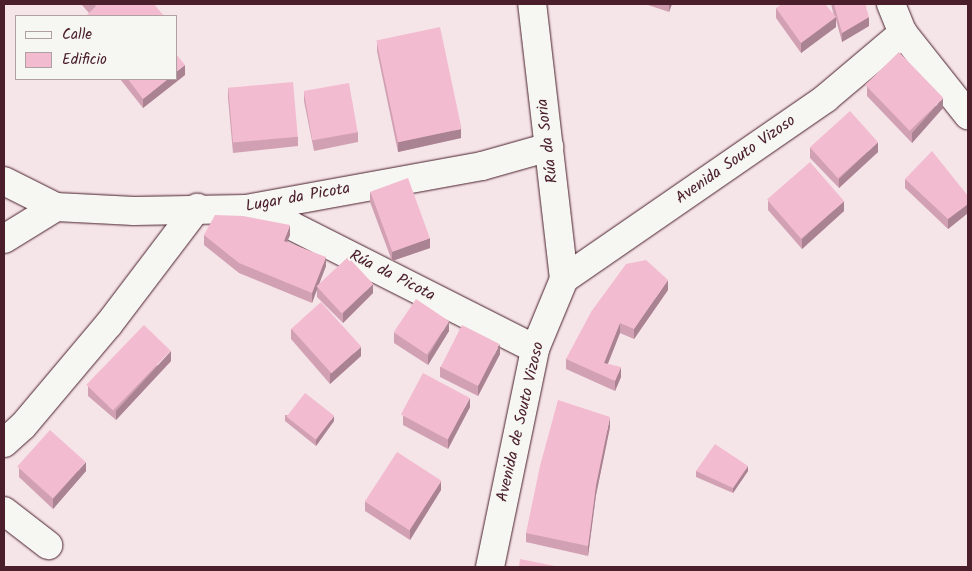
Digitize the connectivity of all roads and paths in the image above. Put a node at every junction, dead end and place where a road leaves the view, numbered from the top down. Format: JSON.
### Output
{"nodes":[{"id":1,"x":532,"y":4,"type":"edge"},
{"id":2,"x":890,"y":4,"type":"edge"},
{"id":3,"x":903,"y":33,"type":"junction"},
{"id":4,"x":968,"y":115,"type":"edge"},
{"id":5,"x":549,"y":147,"type":"junction"},
{"id":6,"x":4,"y":181,"type":"edge"},
{"id":7,"x":56,"y":207,"type":"junction"},
{"id":8,"x":196,"y":208,"type":"junction"},
{"id":9,"x":246,"y":209,"type":"junction"},
{"id":10,"x":4,"y":239,"type":"edge"},
{"id":11,"x":564,"y":279,"type":"junction"},
{"id":12,"x":535,"y":349,"type":"junction"},
{"id":13,"x":4,"y":443,"type":"edge"},
{"id":14,"x":4,"y":512,"type":"edge"},
{"id":15,"x":48,"y":545,"type":"dead end"},
{"id":16,"x":490,"y":567,"type":"edge"}],
"edges":[{"from":1,"to":5,"type":"street","name":"Rúa da Soria"},
{"from":2,"to":3,"type":"street"},
{"from":3,"to":4,"type":"street"},
{"from":3,"to":11,"type":"street","name":"Avenida Souto Vizoso"},
{"from":5,"to":9,"type":"street","name":"Lugar da Picota"},
{"from":5,"to":11,"type":"street","name":"Rúa da Soria"},
{"from":6,"to":7,"type":"street"},
{"from":7,"to":8,"type":"street","name":"Lugar da Picota"},
{"from":7,"to":10,"type":"street"},
{"from":8,"to":9,"type":"street","name":"Lugar da Picota"},
{"from":8,"to":13,"type":"street"},
{"from":9,"to":12,"type":"street","name":"Rúa da Picota"},
{"from":11,"to":12,"type":"street","name":"Avenida de Souto Vizoso"},
{"from":12,"to":16,"type":"street","name":"Avenida de Souto Vizoso"},
{"from":14,"to":15,"type":"street"}]}
